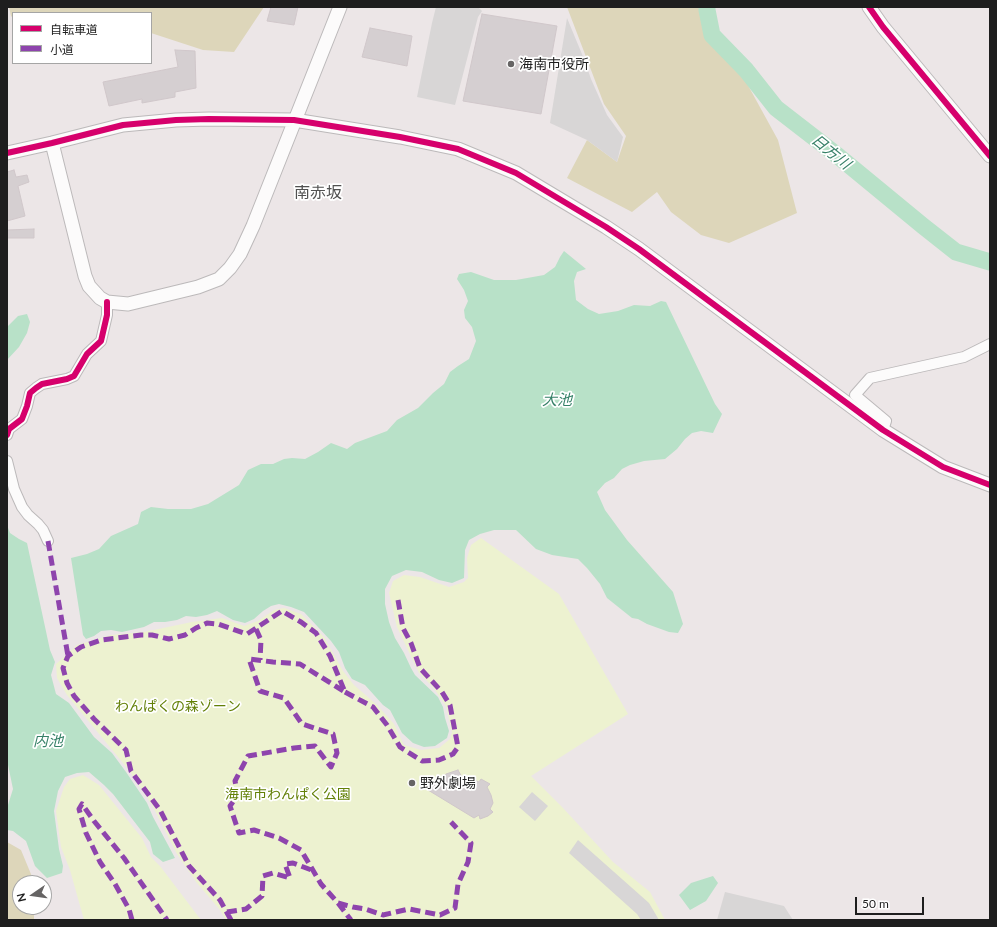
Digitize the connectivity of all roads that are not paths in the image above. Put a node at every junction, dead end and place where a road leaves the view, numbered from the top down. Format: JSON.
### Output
{"nodes":[{"id":1,"x":340,"y":7,"type":"edge"},
{"id":2,"x":869,"y":7,"type":"edge"},
{"id":3,"x":294,"y":120,"type":"junction"},
{"id":4,"x":52,"y":143,"type":"junction"},
{"id":5,"x":7,"y":153,"type":"edge"},
{"id":6,"x":990,"y":156,"type":"edge"},
{"id":7,"x":107,"y":302,"type":"junction"},
{"id":8,"x":990,"y":344,"type":"edge"},
{"id":9,"x":882,"y":430,"type":"junction"},
{"id":10,"x":7,"y":435,"type":"edge"},
{"id":11,"x":7,"y":461,"type":"edge"},
{"id":12,"x":990,"y":485,"type":"edge"},
{"id":13,"x":48,"y":541,"type":"dead end"}],
"edges":[{"from":1,"to":3,"type":"street"},
{"from":2,"to":6,"type":"street"},
{"from":3,"to":4,"type":"street"},
{"from":3,"to":7,"type":"street"},
{"from":3,"to":9,"type":"street"},
{"from":4,"to":5,"type":"street"},
{"from":4,"to":7,"type":"street"},
{"from":7,"to":10,"type":"street"},
{"from":8,"to":9,"type":"street"},
{"from":9,"to":12,"type":"street"},
{"from":11,"to":13,"type":"street"}]}
